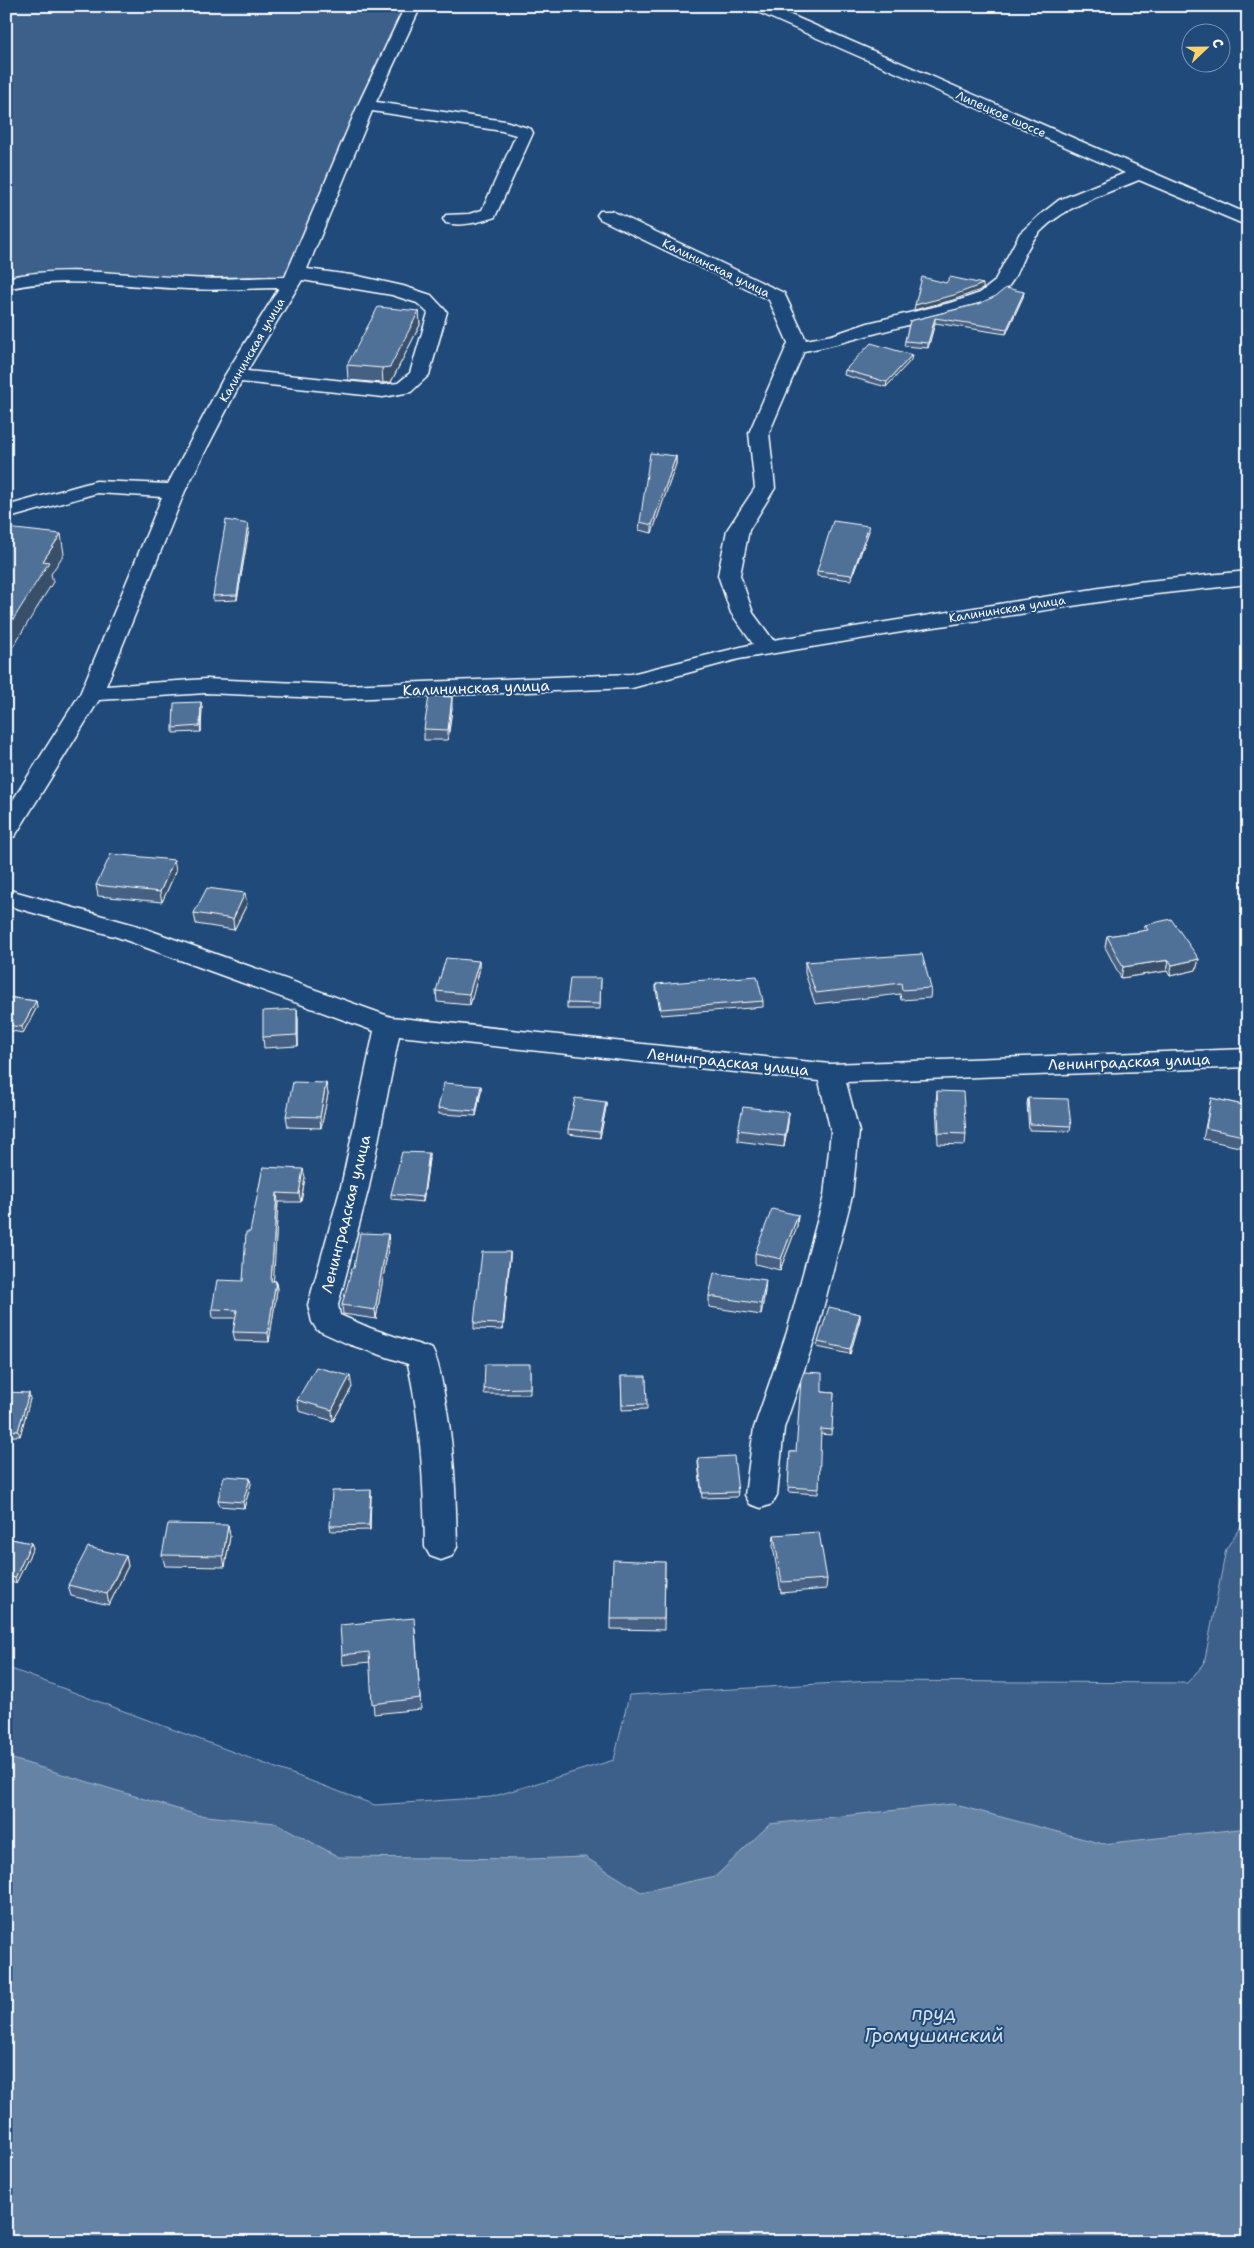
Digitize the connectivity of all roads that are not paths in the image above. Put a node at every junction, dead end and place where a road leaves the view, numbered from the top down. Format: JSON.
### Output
{"nodes":[{"id":1,"x":413,"y":6,"type":"edge"},
{"id":2,"x":756,"y":6,"type":"edge"},
{"id":3,"x":366,"y":105,"type":"junction"},
{"id":4,"x":1138,"y":174,"type":"junction"},
{"id":5,"x":606,"y":215,"type":"dead end"},
{"id":6,"x":452,"y":219,"type":"dead end"},
{"id":7,"x":1248,"y":221,"type":"edge"},
{"id":8,"x":293,"y":278,"type":"junction"},
{"id":9,"x":6,"y":284,"type":"edge"},
{"id":10,"x":796,"y":347,"type":"junction"},
{"id":11,"x":236,"y":375,"type":"junction"},
{"id":12,"x":175,"y":491,"type":"junction"},
{"id":13,"x":6,"y":513,"type":"edge"},
{"id":14,"x":1248,"y":577,"type":"edge"},
{"id":15,"x":767,"y":648,"type":"junction"},
{"id":16,"x":91,"y":694,"type":"junction"},
{"id":17,"x":6,"y":831,"type":"edge"},
{"id":18,"x":6,"y":897,"type":"edge"},
{"id":19,"x":388,"y":1026,"type":"junction"},
{"id":20,"x":1248,"y":1058,"type":"edge"},
{"id":21,"x":830,"y":1073,"type":"junction"},
{"id":22,"x":761,"y":1495,"type":"dead end"},
{"id":23,"x":441,"y":1547,"type":"dead end"}],
"edges":[{"from":1,"to":3,"type":"street","name":"Калининская улица"},
{"from":2,"to":4,"type":"street","name":"Липецкое шоссе"},
{"from":3,"to":6,"type":"street"},
{"from":3,"to":8,"type":"street","name":"Калининская улица"},
{"from":4,"to":7,"type":"street","name":"Липецкое шоссе"},
{"from":4,"to":10,"type":"street"},
{"from":5,"to":10,"type":"street","name":"Калининская улица"},
{"from":8,"to":9,"type":"street"},
{"from":8,"to":11,"type":"street","name":"Калининская улица"},
{"from":8,"to":11,"type":"street"},
{"from":10,"to":15,"type":"street"},
{"from":11,"to":12,"type":"street","name":"Калининская улица"},
{"from":12,"to":13,"type":"street"},
{"from":12,"to":16,"type":"street","name":"Калининская улица"},
{"from":14,"to":15,"type":"street","name":"Калининская улица"},
{"from":15,"to":16,"type":"street","name":"Калининская улица"},
{"from":16,"to":17,"type":"street","name":"Калининская улица"},
{"from":18,"to":19,"type":"street","name":"Ленинградская улица"},
{"from":19,"to":21,"type":"street","name":"Ленинградская улица"},
{"from":19,"to":23,"type":"street","name":"Ленинградская улица"},
{"from":20,"to":21,"type":"street","name":"Ленинградская улица"},
{"from":21,"to":22,"type":"street","name":"Ленинградская улица"}]}
